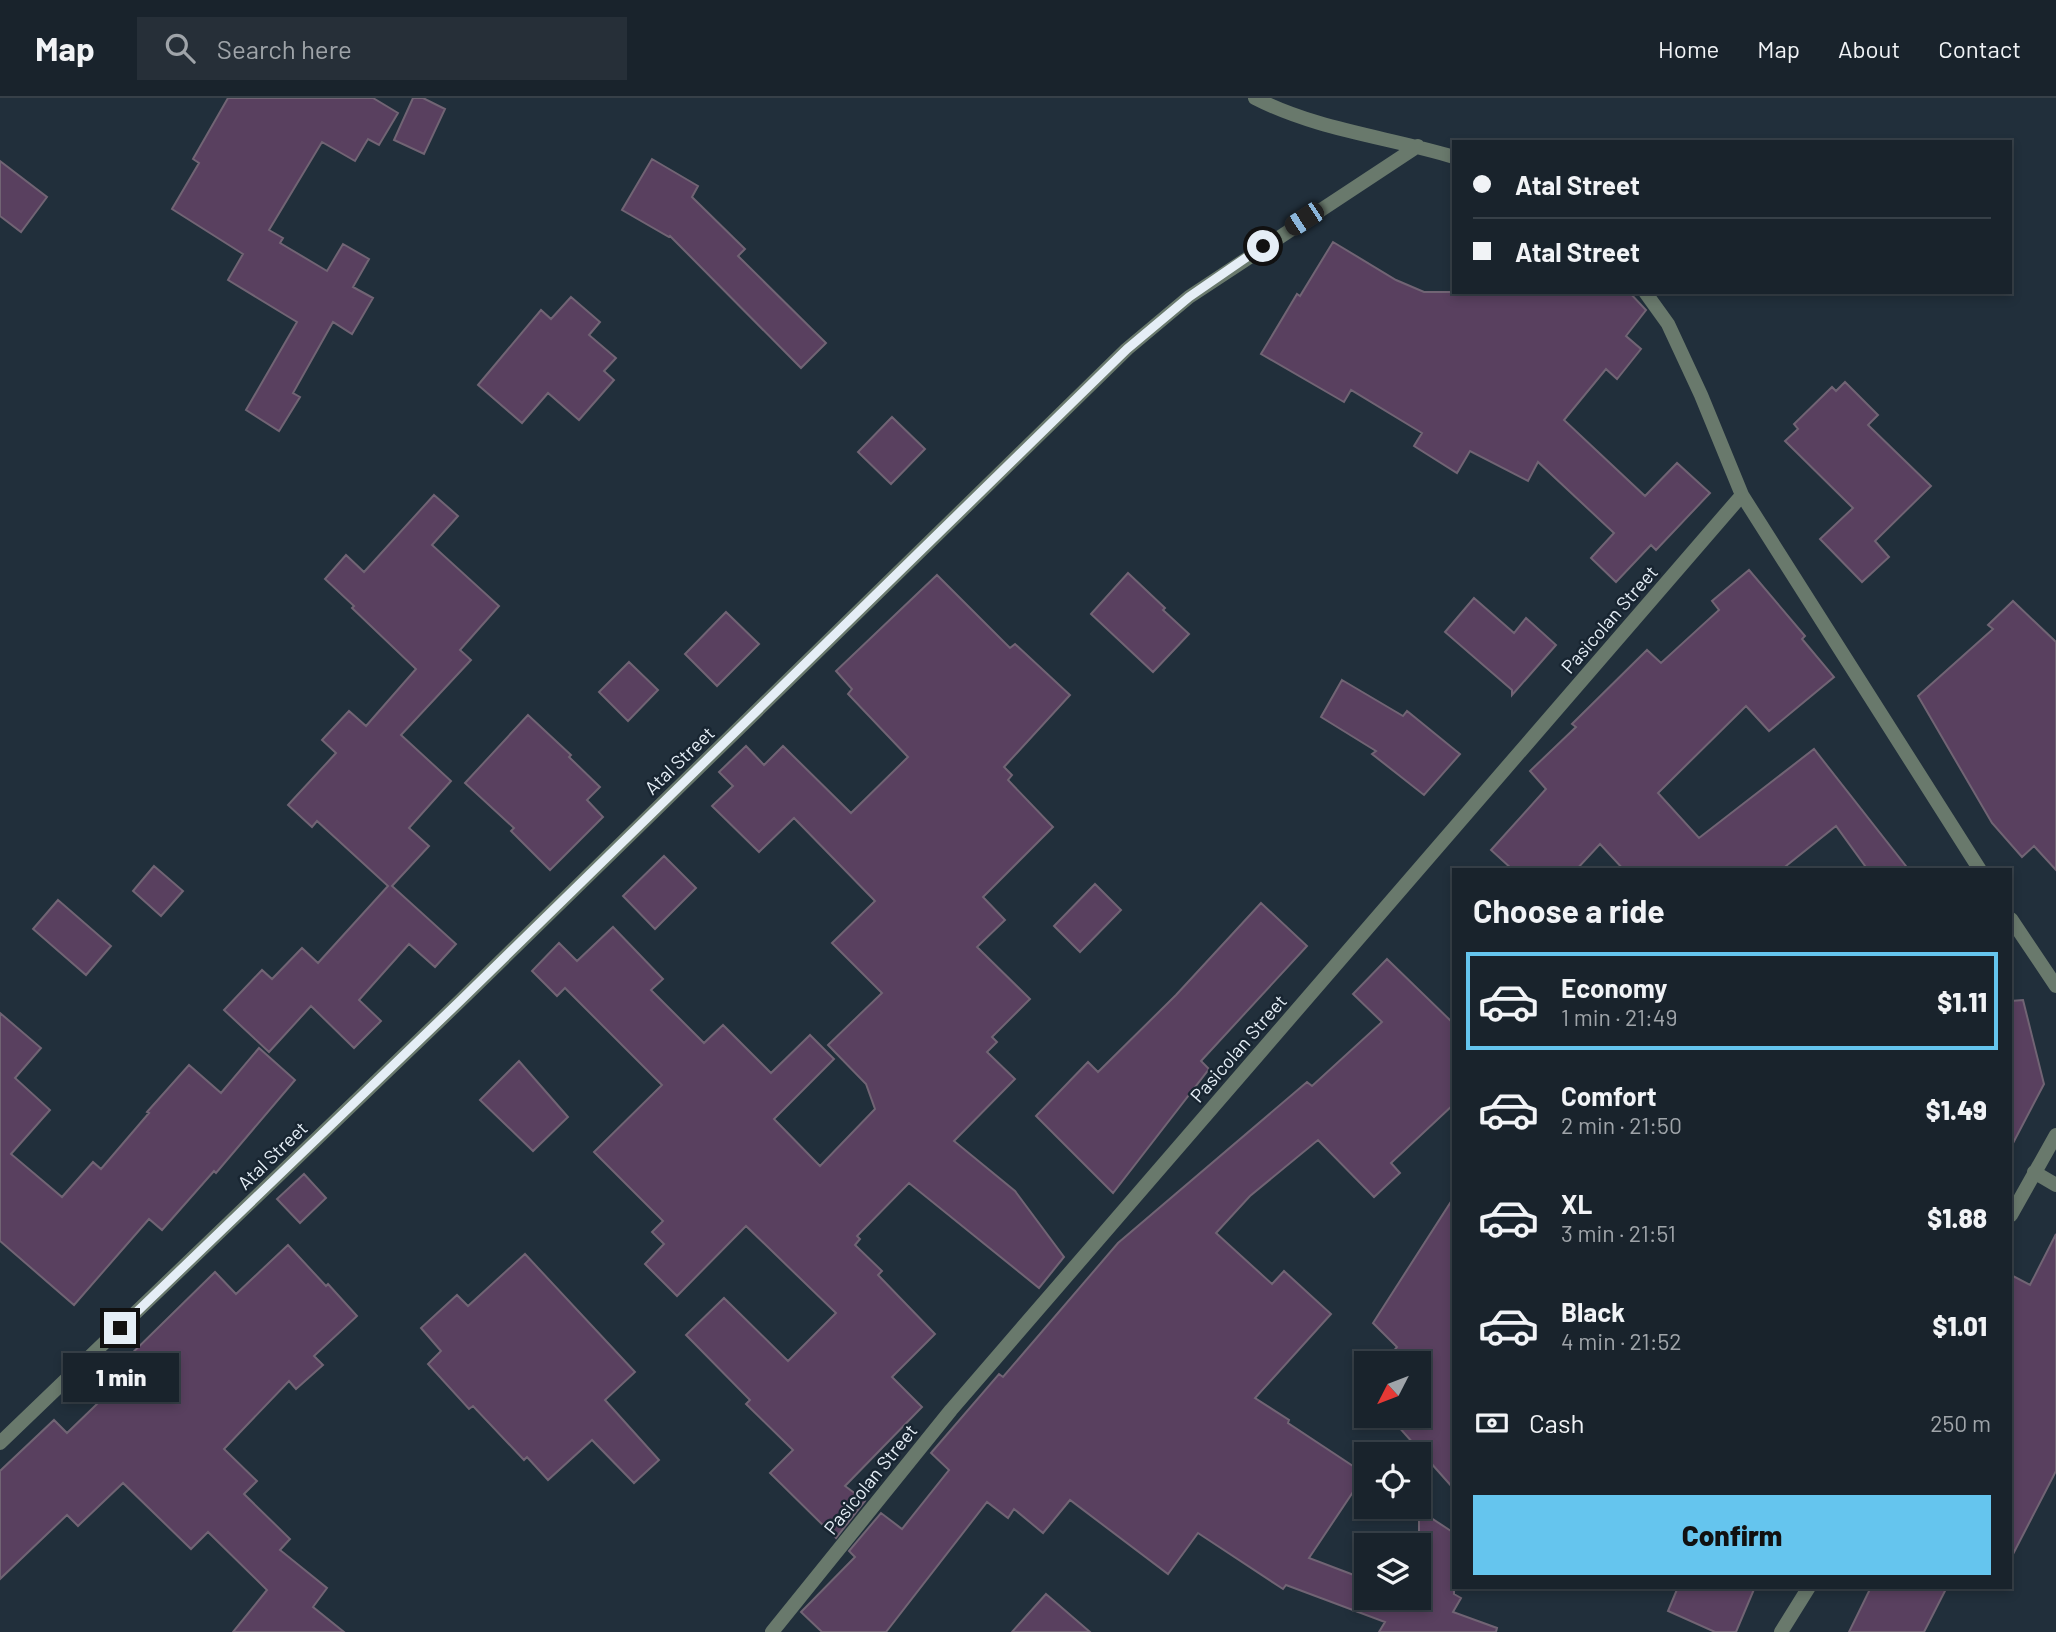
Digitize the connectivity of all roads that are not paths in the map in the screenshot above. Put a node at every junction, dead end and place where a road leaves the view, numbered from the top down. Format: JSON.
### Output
{"nodes":[{"id":1,"x":1255,"y":98,"type":"edge"},
{"id":2,"x":1418,"y":146,"type":"junction"},
{"id":3,"x":1452,"y":156,"type":"edge"},
{"id":4,"x":1646,"y":294,"type":"edge"},
{"id":5,"x":1742,"y":495,"type":"junction"},
{"id":6,"x":1979,"y":868,"type":"edge"},
{"id":7,"x":2012,"y":920,"type":"edge"},
{"id":8,"x":2056,"y":986,"type":"edge"},
{"id":9,"x":2056,"y":1135,"type":"edge"},
{"id":10,"x":2034,"y":1172,"type":"junction"},
{"id":11,"x":2056,"y":1185,"type":"edge"},
{"id":12,"x":2012,"y":1213,"type":"edge"},
{"id":13,"x":0,"y":1443,"type":"edge"},
{"id":14,"x":1808,"y":1589,"type":"edge"},
{"id":15,"x":772,"y":1632,"type":"edge"},
{"id":16,"x":1781,"y":1632,"type":"edge"}],
"edges":[{"from":1,"to":2,"type":"street"},
{"from":2,"to":3,"type":"street"},
{"from":2,"to":13,"type":"street","name":"Atal Street"},
{"from":4,"to":5,"type":"street"},
{"from":5,"to":6,"type":"street"},
{"from":5,"to":15,"type":"street","name":"Pasicolan Street"},
{"from":7,"to":8,"type":"street"},
{"from":9,"to":10,"type":"street"},
{"from":10,"to":11,"type":"street"},
{"from":10,"to":12,"type":"street"},
{"from":14,"to":16,"type":"street"}]}
